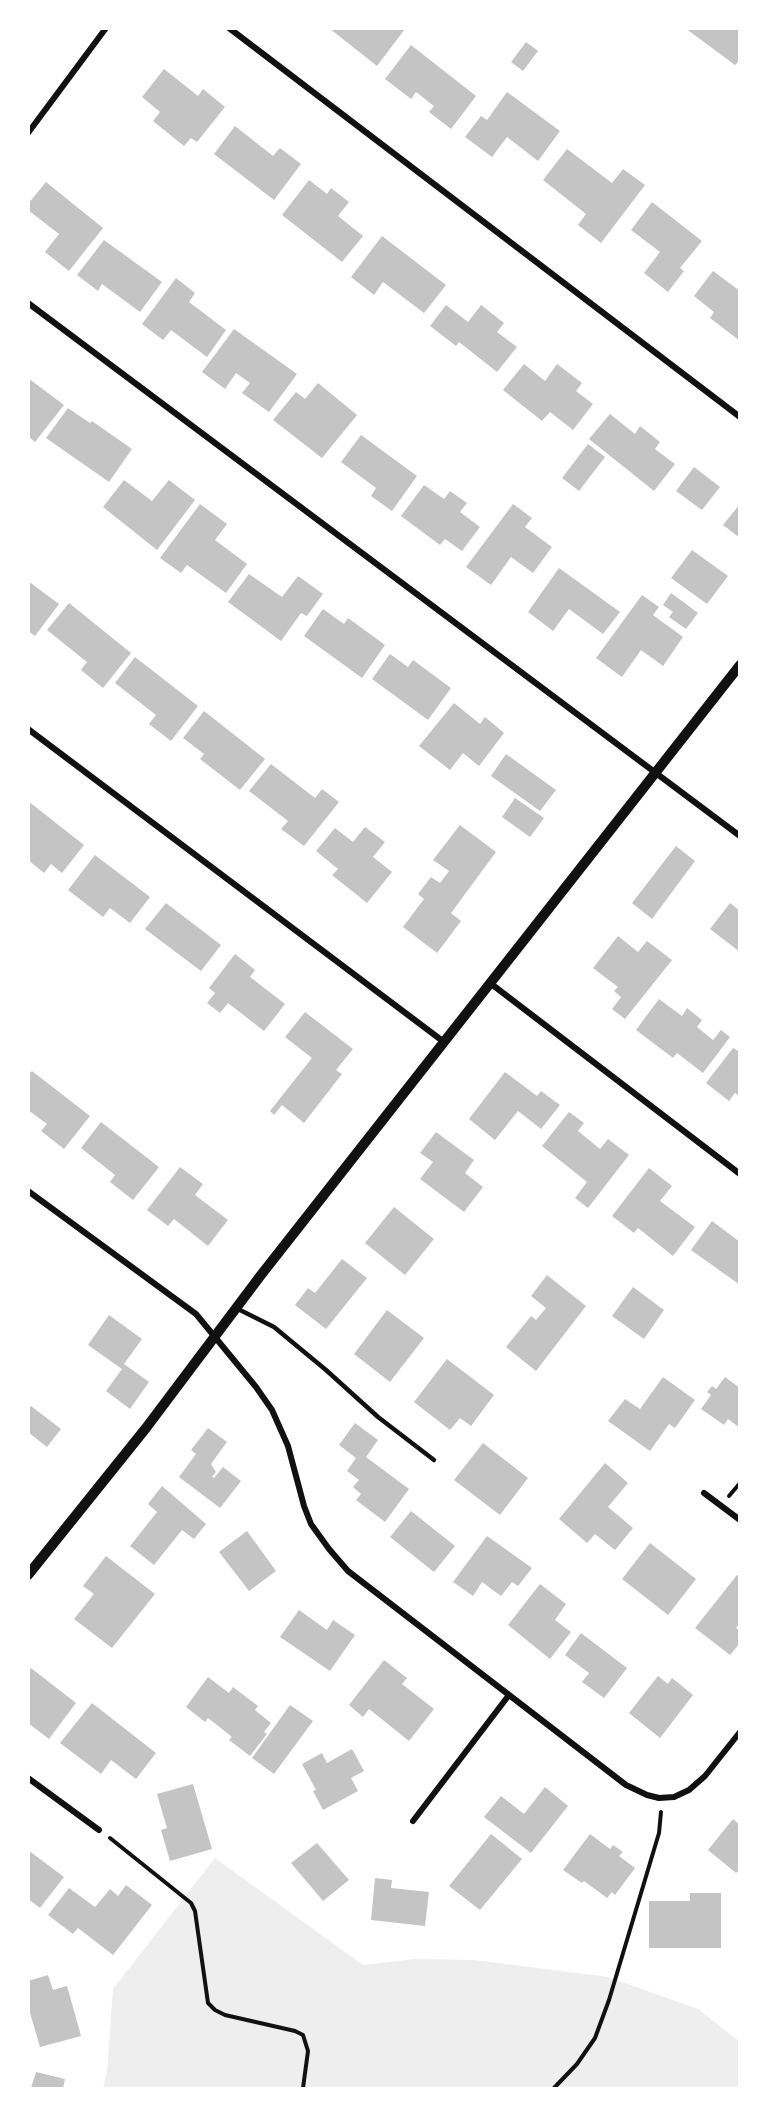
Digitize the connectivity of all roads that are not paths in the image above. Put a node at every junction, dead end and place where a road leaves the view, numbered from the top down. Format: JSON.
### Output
{"nodes":[{"id":1,"x":106,"y":28,"type":"edge"},
{"id":2,"x":229,"y":28,"type":"edge"},
{"id":3,"x":28,"y":133,"type":"edge"},
{"id":4,"x":28,"y":303,"type":"edge"},
{"id":5,"x":740,"y":417,"type":"edge"},
{"id":6,"x":740,"y":665,"type":"edge"},
{"id":7,"x":28,"y":729,"type":"edge"},
{"id":8,"x":656,"y":771,"type":"junction"},
{"id":9,"x":740,"y":825,"type":"edge"},
{"id":10,"x":737,"y":834,"type":"edge"},
{"id":11,"x":490,"y":983,"type":"junction"},
{"id":12,"x":444,"y":1041,"type":"junction"},
{"id":13,"x":740,"y":1174,"type":"edge"},
{"id":14,"x":28,"y":1191,"type":"edge"},
{"id":15,"x":236,"y":1308,"type":"junction"},
{"id":16,"x":214,"y":1337,"type":"junction"},
{"id":17,"x":434,"y":1460,"type":"dead end"},
{"id":18,"x":704,"y":1493,"type":"dead end"},
{"id":19,"x":740,"y":1520,"type":"edge"},
{"id":20,"x":28,"y":1575,"type":"edge"},
{"id":21,"x":509,"y":1695,"type":"junction"},
{"id":22,"x":740,"y":1732,"type":"edge"},
{"id":23,"x":28,"y":1778,"type":"edge"},
{"id":24,"x":414,"y":1821,"type":"dead end"},
{"id":25,"x":99,"y":1830,"type":"road end"}],
"edges":[{"from":1,"to":3,"type":"street"},
{"from":2,"to":5,"type":"street"},
{"from":4,"to":8,"type":"street"},
{"from":6,"to":8,"type":"street"},
{"from":7,"to":12,"type":"street"},
{"from":8,"to":10,"type":"street"},
{"from":8,"to":11,"type":"street"},
{"from":9,"to":10,"type":"lane"},
{"from":11,"to":12,"type":"street"},
{"from":11,"to":13,"type":"street"},
{"from":12,"to":15,"type":"street"},
{"from":14,"to":16,"type":"street"},
{"from":15,"to":16,"type":"street"},
{"from":15,"to":17,"type":"lane"},
{"from":16,"to":20,"type":"street"},
{"from":16,"to":21,"type":"street"},
{"from":18,"to":19,"type":"street"},
{"from":21,"to":22,"type":"street"},
{"from":21,"to":24,"type":"street"},
{"from":23,"to":25,"type":"street"}]}
